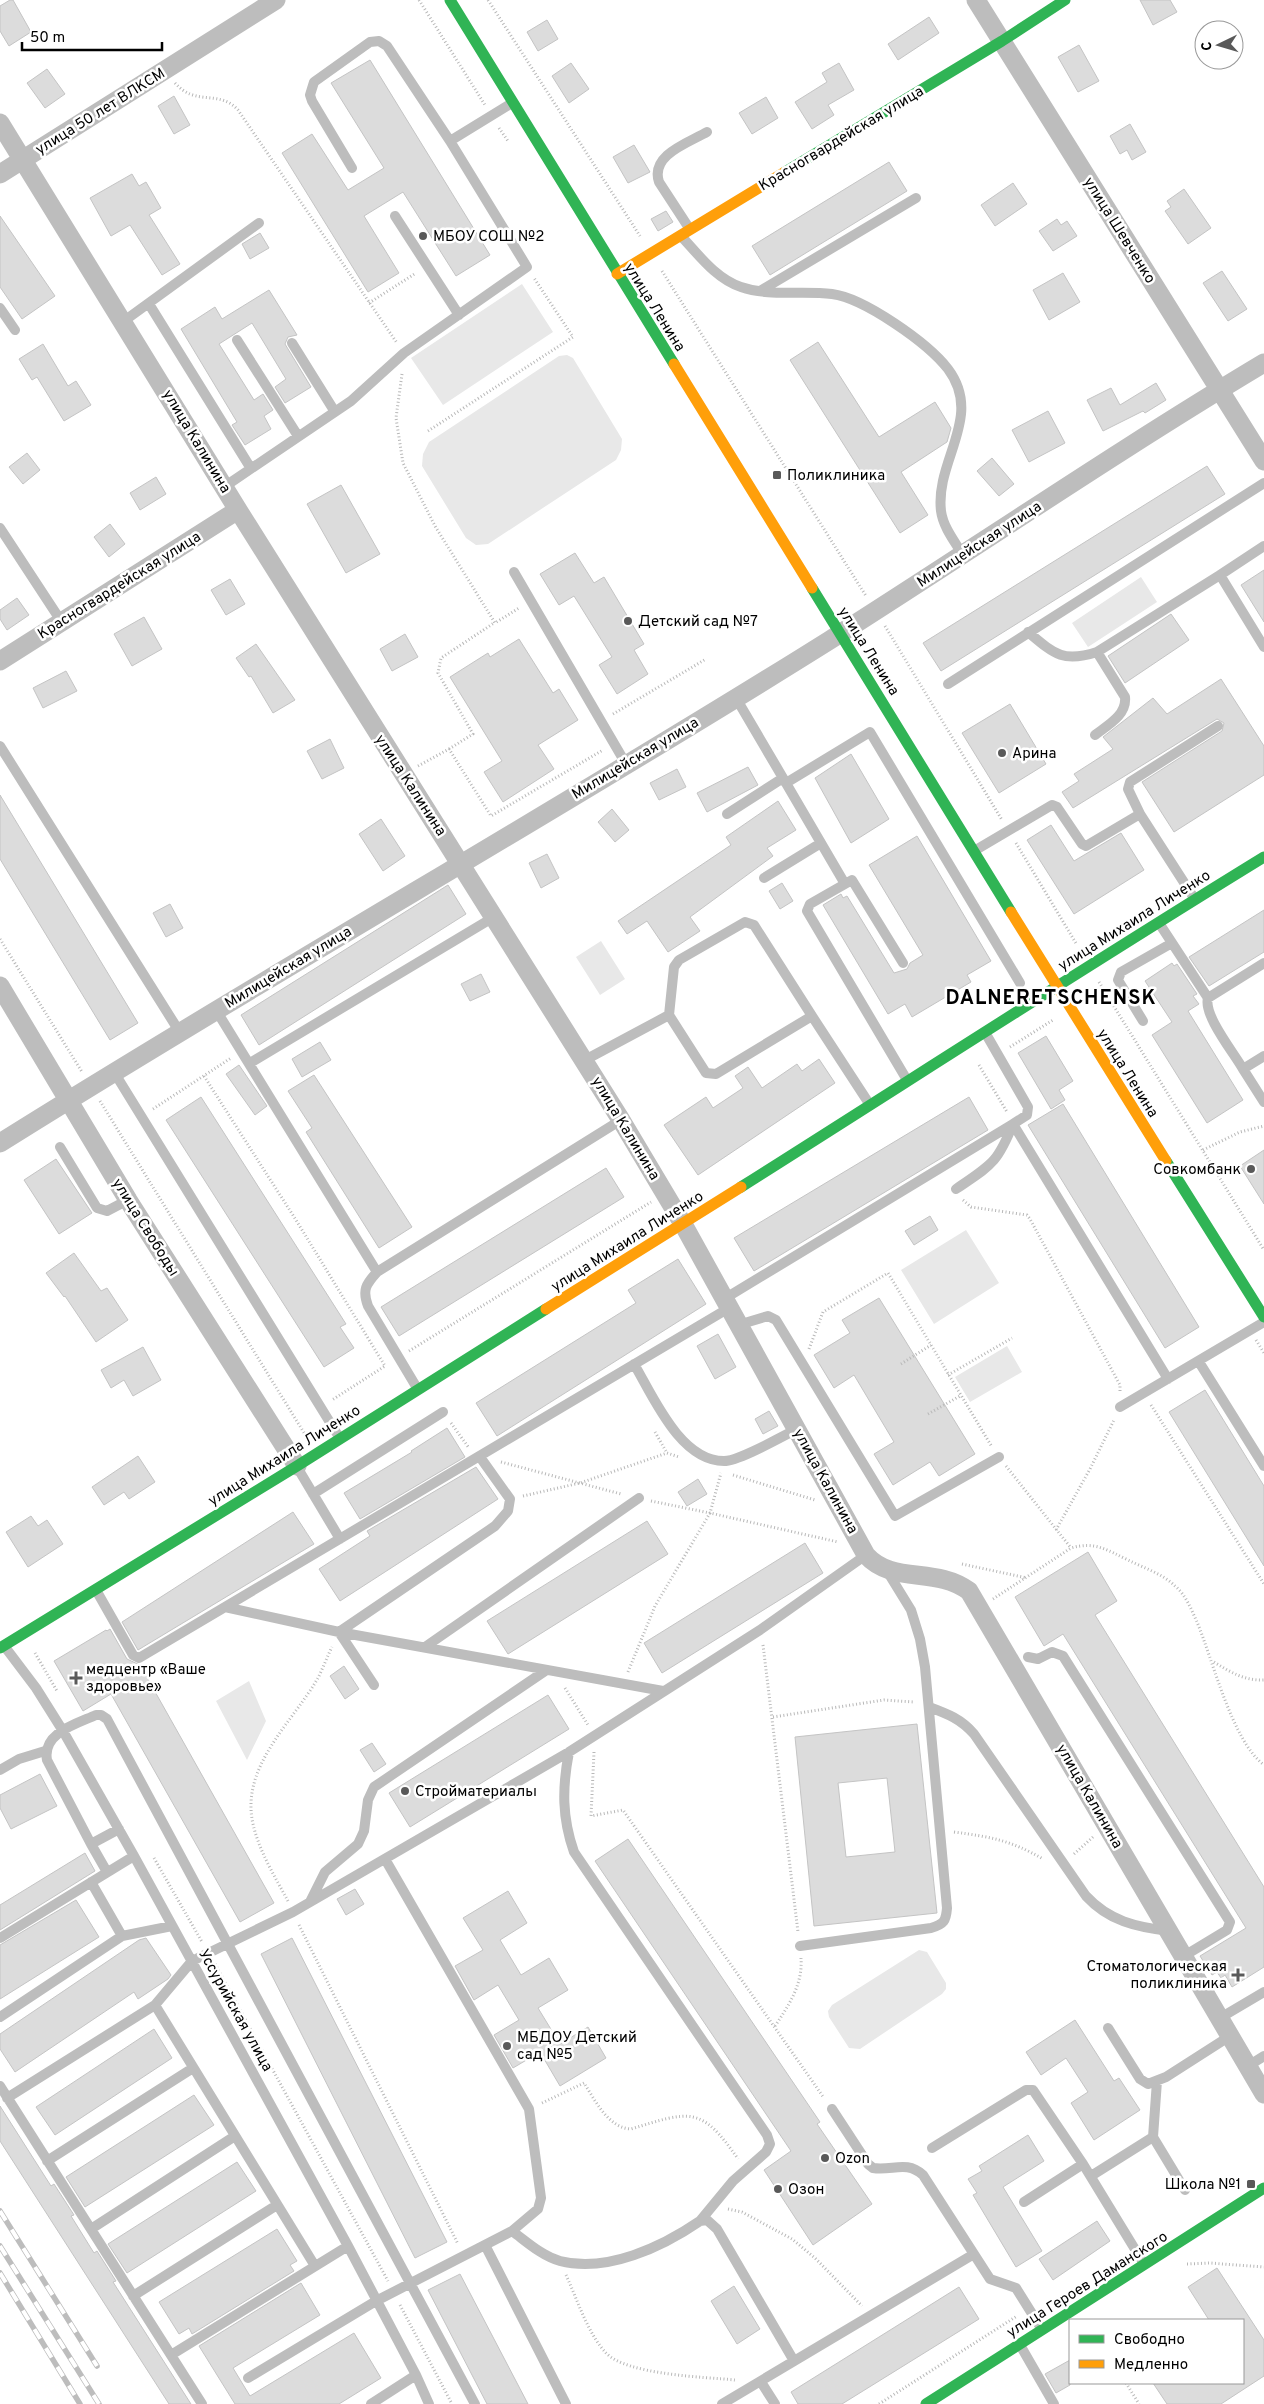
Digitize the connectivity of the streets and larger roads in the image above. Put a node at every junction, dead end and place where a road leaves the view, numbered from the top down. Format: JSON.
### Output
{"nodes":[{"id":1,"x":276,"y":0,"type":"edge"},
{"id":2,"x":450,"y":0,"type":"edge"},
{"id":3,"x":976,"y":0,"type":"edge"},
{"id":4,"x":1065,"y":0,"type":"edge"},
{"id":5,"x":1002,"y":41,"type":"junction"},
{"id":6,"x":0,"y":122,"type":"edge"},
{"id":7,"x":23,"y":159,"type":"junction"},
{"id":8,"x":0,"y":174,"type":"edge"},
{"id":9,"x":617,"y":274,"type":"junction"},
{"id":10,"x":1264,"y":363,"type":"edge"},
{"id":11,"x":1219,"y":390,"type":"junction"},
{"id":12,"x":1264,"y":461,"type":"edge"},
{"id":13,"x":238,"y":510,"type":"junction"},
{"id":14,"x":840,"y":633,"type":"junction"},
{"id":15,"x":0,"y":660,"type":"edge"},
{"id":16,"x":1264,"y":857,"type":"edge"},
{"id":17,"x":462,"y":864,"type":"junction"},
{"id":18,"x":0,"y":986,"type":"edge"},
{"id":19,"x":1057,"y":987,"type":"junction"},
{"id":20,"x":69,"y":1100,"type":"junction"},
{"id":21,"x":0,"y":1143,"type":"edge"},
{"id":22,"x":682,"y":1224,"type":"junction"},
{"id":23,"x":1264,"y":1317,"type":"edge"},
{"id":24,"x":296,"y":1466,"type":"junction"},
{"id":25,"x":1,"y":1645,"type":"edge"},
{"id":26,"x":1256,"y":2061,"type":"edge"},
{"id":27,"x":1264,"y":2094,"type":"edge"},
{"id":28,"x":1264,"y":2188,"type":"edge"},
{"id":29,"x":926,"y":2404,"type":"edge"}],
"edges":[{"from":1,"to":7,"type":"street","name":"улица 50 лет ВЛКСМ"},
{"from":2,"to":9,"type":"main road","name":"улица Ленина"},
{"from":3,"to":5,"type":"street","name":"улица Шевченко"},
{"from":4,"to":5,"type":"main road","name":"Красногвардейская улица"},
{"from":5,"to":9,"type":"main road","name":"Красногвардейская улица"},
{"from":5,"to":11,"type":"street","name":"улица Шевченко"},
{"from":6,"to":7,"type":"street","name":"улица Калинина"},
{"from":7,"to":8,"type":"street","name":"улица 50 лет ВЛКСМ"},
{"from":7,"to":13,"type":"street","name":"улица Калинина"},
{"from":9,"to":14,"type":"main road","name":"улица Ленина"},
{"from":10,"to":11,"type":"street","name":"Милицейская улица"},
{"from":11,"to":12,"type":"street","name":"улица Шевченко"},
{"from":11,"to":14,"type":"street","name":"Милицейская улица"},
{"from":13,"to":15,"type":"street","name":"Красногвардейская улица"},
{"from":13,"to":17,"type":"street","name":"улица Калинина"},
{"from":14,"to":17,"type":"street","name":"Милицейская улица"},
{"from":14,"to":19,"type":"main road","name":"улица Ленина"},
{"from":16,"to":19,"type":"main road","name":"улица Михаила Личенко"},
{"from":17,"to":20,"type":"street","name":"Милицейская улица"},
{"from":17,"to":22,"type":"street","name":"улица Калинина"},
{"from":18,"to":20,"type":"street","name":"улица Свободы"},
{"from":19,"to":22,"type":"main road","name":"улица Михаила Личенко"},
{"from":19,"to":23,"type":"main road","name":"улица Ленина"},
{"from":20,"to":21,"type":"street","name":"Милицейская улица"},
{"from":20,"to":24,"type":"street","name":"улица Свободы"},
{"from":22,"to":24,"type":"main road","name":"улица Михаила Личенко"},
{"from":22,"to":26,"type":"street","name":"улица Калинина"},
{"from":24,"to":25,"type":"main road","name":"улица Михаила Личенко"},
{"from":26,"to":27,"type":"street","name":"улица Калинина"},
{"from":28,"to":29,"type":"main road","name":"улица Героев Даманского"}]}
